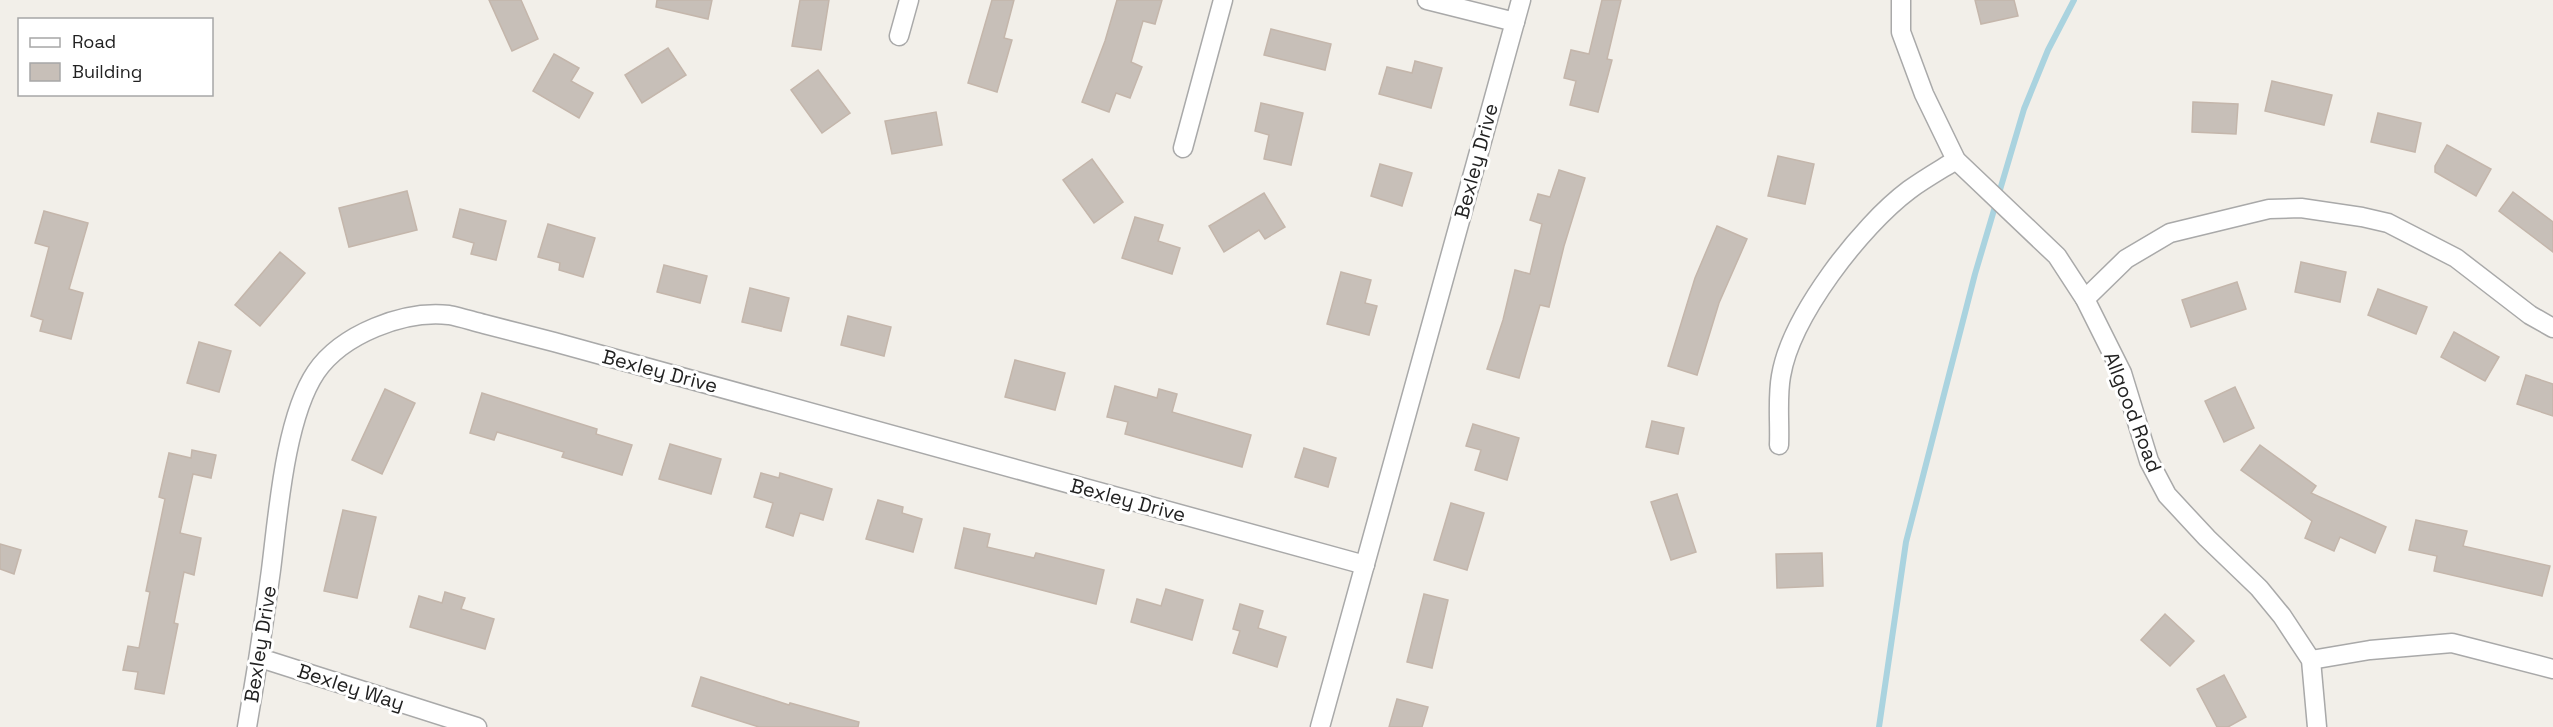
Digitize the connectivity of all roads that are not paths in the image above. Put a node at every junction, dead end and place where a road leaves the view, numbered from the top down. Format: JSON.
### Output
{"nodes":[{"id":1,"x":909,"y":0,"type":"edge"},
{"id":2,"x":1223,"y":0,"type":"edge"},
{"id":3,"x":1427,"y":0,"type":"edge"},
{"id":4,"x":1521,"y":0,"type":"edge"},
{"id":5,"x":1901,"y":0,"type":"edge"},
{"id":6,"x":1515,"y":22,"type":"junction"},
{"id":7,"x":899,"y":36,"type":"dead end"},
{"id":8,"x":1183,"y":147,"type":"dead end"},
{"id":9,"x":1956,"y":160,"type":"junction"},
{"id":10,"x":2085,"y":299,"type":"junction"},
{"id":11,"x":2553,"y":328,"type":"edge"},
{"id":12,"x":1779,"y":445,"type":"dead end"},
{"id":13,"x":1365,"y":565,"type":"junction"},
{"id":14,"x":260,"y":658,"type":"junction"},
{"id":15,"x":2311,"y":660,"type":"junction"},
{"id":16,"x":2553,"y":669,"type":"edge"},
{"id":17,"x":247,"y":727,"type":"edge"},
{"id":18,"x":477,"y":727,"type":"edge"},
{"id":19,"x":1320,"y":727,"type":"edge"},
{"id":20,"x":2317,"y":727,"type":"edge"}],
"edges":[{"from":1,"to":7,"type":"street"},
{"from":2,"to":8,"type":"street"},
{"from":3,"to":6,"type":"street"},
{"from":4,"to":6,"type":"street","name":"Bexley Drive"},
{"from":5,"to":9,"type":"street","name":"Allgood Road"},
{"from":6,"to":13,"type":"street","name":"Bexley Drive"},
{"from":9,"to":10,"type":"street","name":"Allgood Road"},
{"from":9,"to":12,"type":"street"},
{"from":10,"to":11,"type":"street"},
{"from":10,"to":15,"type":"street","name":"Allgood Road"},
{"from":13,"to":14,"type":"street","name":"Bexley Drive"},
{"from":13,"to":19,"type":"street","name":"Bexley Drive"},
{"from":14,"to":17,"type":"street","name":"Bexley Drive"},
{"from":14,"to":18,"type":"street","name":"Bexley Way"},
{"from":15,"to":16,"type":"street"},
{"from":15,"to":20,"type":"street","name":"Allgood Road"}]}
